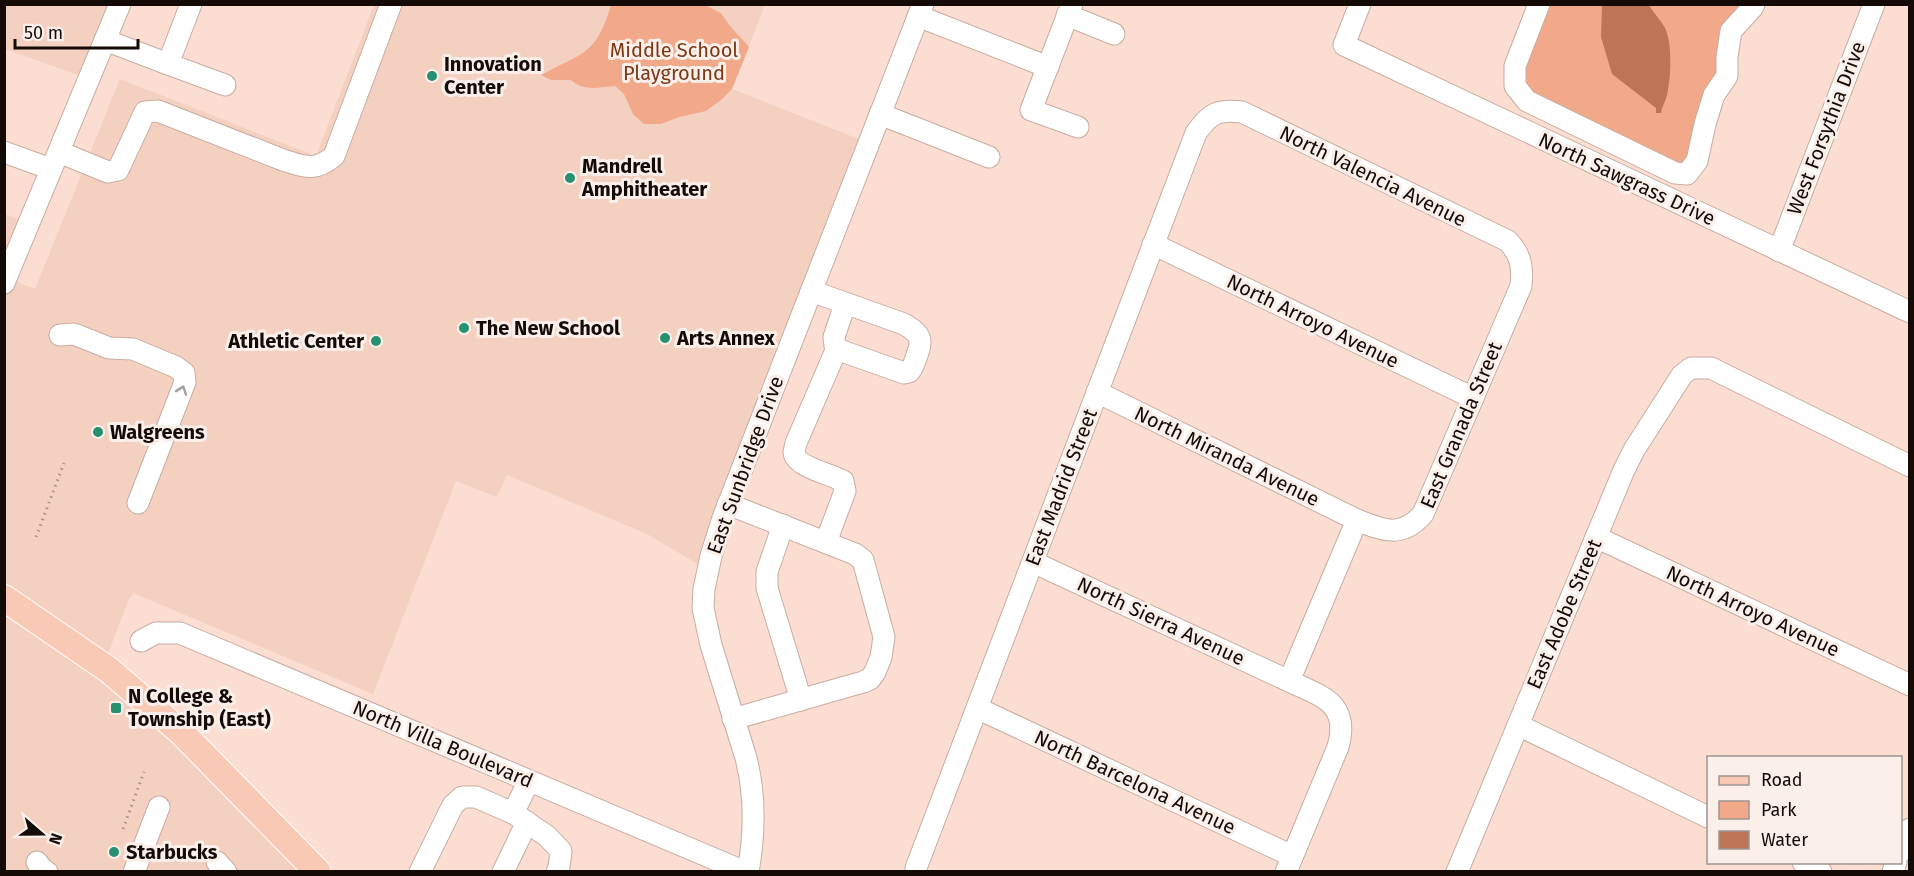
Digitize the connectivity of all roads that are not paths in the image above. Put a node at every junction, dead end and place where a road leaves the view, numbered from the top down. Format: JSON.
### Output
{"nodes":[{"id":1,"x":120,"y":4,"type":"edge"},
{"id":2,"x":191,"y":4,"type":"edge"},
{"id":3,"x":391,"y":4,"type":"edge"},
{"id":4,"x":1360,"y":4,"type":"edge"},
{"id":5,"x":1539,"y":4,"type":"edge"},
{"id":6,"x":1754,"y":4,"type":"edge"},
{"id":7,"x":1874,"y":4,"type":"edge"},
{"id":8,"x":920,"y":10,"type":"edge"},
{"id":9,"x":1070,"y":10,"type":"edge"},
{"id":10,"x":1114,"y":34,"type":"dead end"},
{"id":11,"x":105,"y":40,"type":"junction"},
{"id":12,"x":168,"y":64,"type":"junction"},
{"id":13,"x":1047,"y":67,"type":"junction"},
{"id":14,"x":225,"y":85,"type":"dead end"},
{"id":15,"x":1215,"y":113,"type":"joint"},
{"id":16,"x":880,"y":114,"type":"junction"},
{"id":17,"x":1078,"y":127,"type":"dead end"},
{"id":18,"x":4,"y":152,"type":"edge"},
{"id":19,"x":989,"y":157,"type":"dead end"},
{"id":20,"x":55,"y":160,"type":"junction"},
{"id":21,"x":1153,"y":244,"type":"junction"},
{"id":22,"x":1779,"y":251,"type":"junction"},
{"id":23,"x":1521,"y":259,"type":"joint"},
{"id":24,"x":4,"y":283,"type":"edge"},
{"id":25,"x":811,"y":291,"type":"junction"},
{"id":26,"x":845,"y":304,"type":"junction"},
{"id":27,"x":1910,"y":312,"type":"edge"},
{"id":28,"x":60,"y":335,"type":"dead end"},
{"id":29,"x":837,"y":348,"type":"junction"},
{"id":30,"x":1097,"y":392,"type":"junction"},
{"id":31,"x":1473,"y":398,"type":"junction"},
{"id":32,"x":1910,"y":466,"type":"edge"},
{"id":33,"x":138,"y":504,"type":"dead end"},
{"id":34,"x":728,"y":504,"type":"junction"},
{"id":35,"x":1357,"y":520,"type":"junction"},
{"id":36,"x":783,"y":525,"type":"junction"},
{"id":37,"x":1596,"y":537,"type":"junction"},
{"id":38,"x":826,"y":542,"type":"junction"},
{"id":39,"x":1033,"y":562,"type":"junction"},
{"id":40,"x":4,"y":598,"type":"edge"},
{"id":41,"x":141,"y":641,"type":"dead end"},
{"id":42,"x":1289,"y":681,"type":"junction"},
{"id":43,"x":1910,"y":684,"type":"edge"},
{"id":44,"x":801,"y":700,"type":"junction"},
{"id":45,"x":977,"y":708,"type":"junction"},
{"id":46,"x":733,"y":719,"type":"junction"},
{"id":47,"x":1518,"y":725,"type":"junction"},
{"id":48,"x":529,"y":781,"type":"junction"},
{"id":49,"x":159,"y":807,"type":"dead end"},
{"id":50,"x":514,"y":815,"type":"junction"},
{"id":51,"x":1707,"y":817,"type":"edge"},
{"id":52,"x":1910,"y":829,"type":"edge"},
{"id":53,"x":1902,"y":847,"type":"edge"},
{"id":54,"x":1289,"y":864,"type":"edge"},
{"id":55,"x":1807,"y":864,"type":"edge"},
{"id":56,"x":918,"y":870,"type":"edge"},
{"id":57,"x":134,"y":872,"type":"edge"},
{"id":58,"x":318,"y":872,"type":"edge"},
{"id":59,"x":420,"y":872,"type":"edge"},
{"id":60,"x":435,"y":872,"type":"edge"},
{"id":61,"x":503,"y":872,"type":"edge"},
{"id":62,"x":557,"y":872,"type":"edge"},
{"id":63,"x":746,"y":872,"type":"edge"},
{"id":64,"x":1457,"y":872,"type":"edge"},
{"id":65,"x":1821,"y":872,"type":"edge"}],
"edges":[{"from":1,"to":11,"type":"street"},
{"from":2,"to":12,"type":"street"},
{"from":3,"to":20,"type":"street"},
{"from":4,"to":22,"type":"street","name":"North Sawgrass Drive"},
{"from":5,"to":6,"type":"street"},
{"from":7,"to":22,"type":"street","name":"West Forsythia Drive"},
{"from":8,"to":13,"type":"street"},
{"from":8,"to":16,"type":"street","name":"East Sunbridge Drive"},
{"from":9,"to":10,"type":"street"},
{"from":9,"to":13,"type":"street"},
{"from":11,"to":12,"type":"street"},
{"from":11,"to":20,"type":"street"},
{"from":12,"to":14,"type":"street"},
{"from":13,"to":17,"type":"street"},
{"from":15,"to":21,"type":"street","name":"East Madrid Street"},
{"from":15,"to":23,"type":"street","name":"North Valencia Avenue"},
{"from":16,"to":19,"type":"street"},
{"from":16,"to":25,"type":"street","name":"East Sunbridge Drive"},
{"from":18,"to":20,"type":"street"},
{"from":20,"to":24,"type":"street"},
{"from":21,"to":30,"type":"street","name":"East Madrid Street"},
{"from":21,"to":31,"type":"street","name":"North Arroyo Avenue"},
{"from":22,"to":27,"type":"street","name":"North Sawgrass Drive"},
{"from":23,"to":31,"type":"street","name":"East Granada Street"},
{"from":25,"to":26,"type":"street"},
{"from":25,"to":34,"type":"street","name":"East Sunbridge Drive"},
{"from":26,"to":29,"type":"street"},
{"from":26,"to":29,"type":"street"},
{"from":33,"to":28,"type":"street","one_way":true},
{"from":29,"to":38,"type":"street"},
{"from":30,"to":35,"type":"street","name":"North Miranda Avenue"},
{"from":30,"to":39,"type":"street","name":"East Madrid Street"},
{"from":31,"to":35,"type":"street","name":"East Granada Street"},
{"from":32,"to":37,"type":"street","name":"East Adobe Street"},
{"from":34,"to":36,"type":"street"},
{"from":34,"to":46,"type":"street","name":"East Sunbridge Drive"},
{"from":35,"to":42,"type":"street"},
{"from":36,"to":38,"type":"street"},
{"from":36,"to":44,"type":"street"},
{"from":37,"to":43,"type":"street","name":"North Arroyo Avenue"},
{"from":37,"to":47,"type":"street","name":"East Adobe Street"},
{"from":38,"to":44,"type":"street"},
{"from":39,"to":42,"type":"street","name":"North Sierra Avenue"},
{"from":39,"to":45,"type":"street","name":"East Madrid Street"},
{"from":40,"to":58,"type":"main road"},
{"from":41,"to":48,"type":"street","name":"North Villa Boulevard"},
{"from":42,"to":54,"type":"street"},
{"from":44,"to":46,"type":"street"},
{"from":45,"to":54,"type":"street","name":"North Barcelona Avenue"},
{"from":45,"to":56,"type":"street","name":"East Madrid Street"},
{"from":46,"to":63,"type":"street","name":"East Sunbridge Drive"},
{"from":47,"to":51,"type":"street"},
{"from":47,"to":64,"type":"street","name":"East Adobe Street"},
{"from":48,"to":50,"type":"street"},
{"from":48,"to":63,"type":"street","name":"North Villa Boulevard"},
{"from":49,"to":57,"type":"street"},
{"from":50,"to":59,"type":"street"},
{"from":50,"to":60,"type":"street"},
{"from":50,"to":61,"type":"street"},
{"from":50,"to":62,"type":"street"},
{"from":52,"to":53,"type":"street"},
{"from":55,"to":65,"type":"street"}]}
